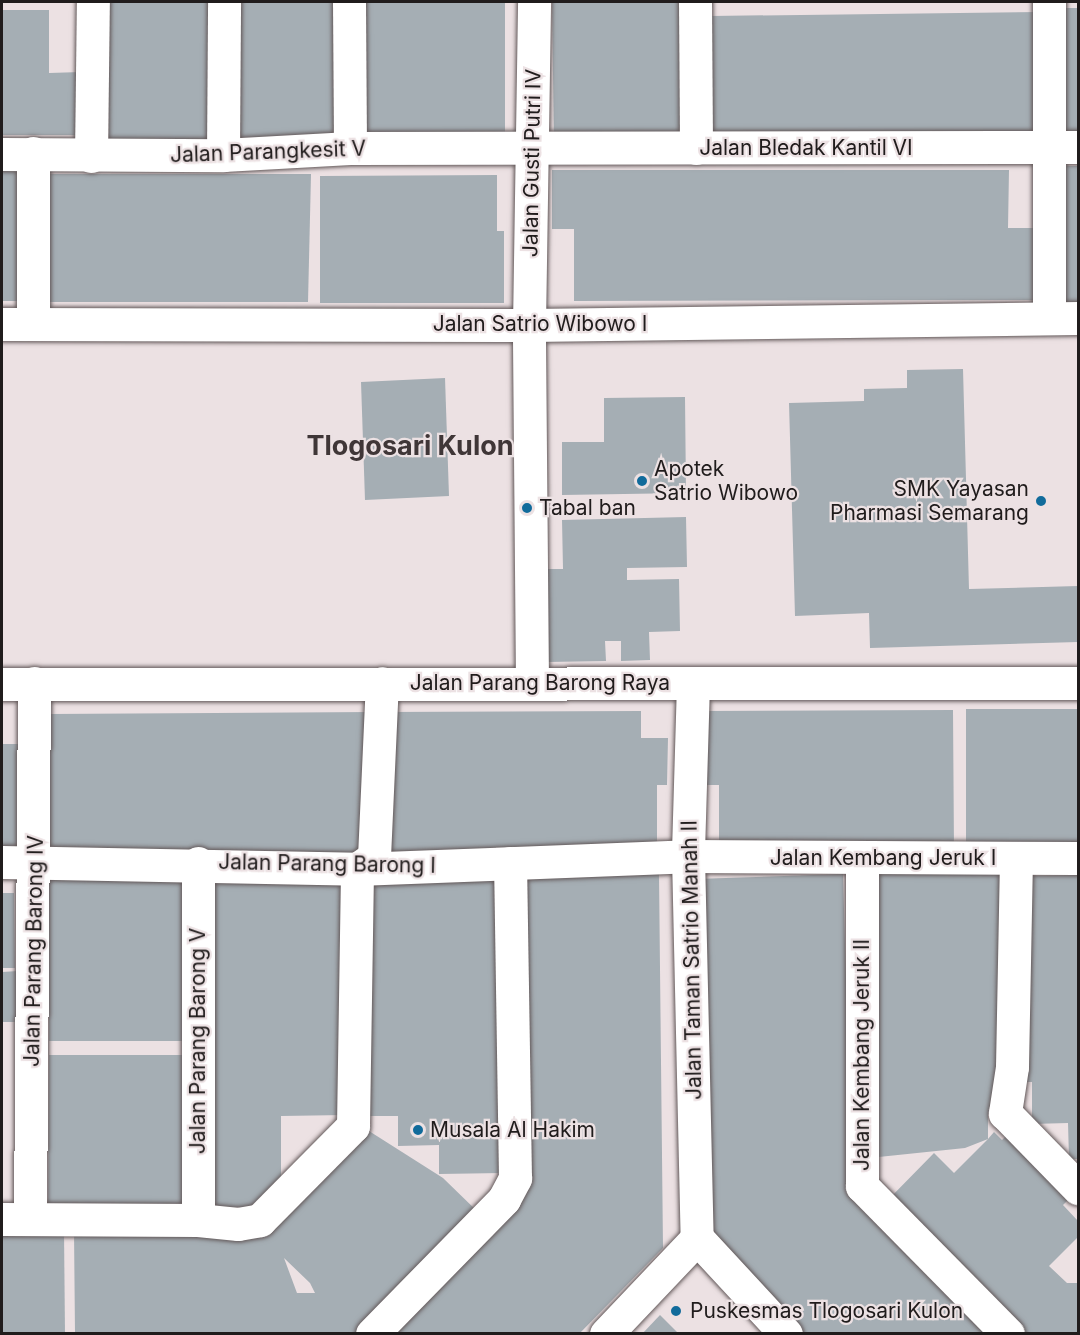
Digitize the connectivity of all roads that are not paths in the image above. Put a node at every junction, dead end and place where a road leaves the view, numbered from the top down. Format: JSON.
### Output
{"nodes":[{"id":1,"x":93,"y":2,"type":"edge"},
{"id":2,"x":224,"y":2,"type":"edge"},
{"id":3,"x":350,"y":2,"type":"edge"},
{"id":4,"x":534,"y":2,"type":"edge"},
{"id":5,"x":695,"y":2,"type":"edge"},
{"id":6,"x":1049,"y":2,"type":"edge"},
{"id":7,"x":1063,"y":147,"type":"edge"},
{"id":8,"x":350,"y":148,"type":"junction"},
{"id":9,"x":696,"y":148,"type":"junction"},
{"id":10,"x":534,"y":150,"type":"junction"},
{"id":11,"x":17,"y":153,"type":"edge"},
{"id":12,"x":223,"y":155,"type":"junction"},
{"id":13,"x":91,"y":156,"type":"junction"},
{"id":14,"x":1064,"y":318,"type":"edge"},
{"id":15,"x":2,"y":324,"type":"edge"},
{"id":16,"x":33,"y":324,"type":"junction"},
{"id":17,"x":530,"y":325,"type":"junction"},
{"id":18,"x":34,"y":683,"type":"junction"},
{"id":19,"x":532,"y":683,"type":"junction"},
{"id":20,"x":693,"y":683,"type":"junction"},
{"id":21,"x":1078,"y":683,"type":"edge"},
{"id":22,"x":2,"y":684,"type":"edge"},
{"id":23,"x":382,"y":684,"type":"junction"},
{"id":24,"x":688,"y":856,"type":"junction"},
{"id":25,"x":1016,"y":858,"type":"junction"},
{"id":26,"x":1078,"y":858,"type":"edge"},
{"id":27,"x":35,"y":860,"type":"junction"},
{"id":28,"x":862,"y":860,"type":"junction"},
{"id":29,"x":2,"y":862,"type":"edge"},
{"id":30,"x":198,"y":863,"type":"junction"},
{"id":31,"x":510,"y":863,"type":"junction"},
{"id":32,"x":357,"y":869,"type":"junction"},
{"id":33,"x":1078,"y":1188,"type":"edge"},
{"id":34,"x":16,"y":1218,"type":"edge"},
{"id":35,"x":198,"y":1220,"type":"junction"},
{"id":36,"x":697,"y":1238,"type":"junction"},
{"id":37,"x":372,"y":1334,"type":"edge"},
{"id":38,"x":606,"y":1334,"type":"edge"},
{"id":39,"x":786,"y":1334,"type":"edge"},
{"id":40,"x":1008,"y":1334,"type":"edge"}],
"edges":[{"from":1,"to":13,"type":"street"},
{"from":2,"to":12,"type":"street"},
{"from":3,"to":8,"type":"street"},
{"from":4,"to":10,"type":"street","name":"Jalan Gusti Putri IV"},
{"from":5,"to":9,"type":"street"},
{"from":6,"to":7,"type":"street"},
{"from":7,"to":9,"type":"street","name":"Jalan Bledak Kantil VI"},
{"from":7,"to":14,"type":"street"},
{"from":8,"to":10,"type":"street","name":"Jalan Parangkesit V"},
{"from":8,"to":12,"type":"street","name":"Jalan Parangkesit V"},
{"from":9,"to":10,"type":"street","name":"Jalan Bledak Kantil VI"},
{"from":10,"to":17,"type":"street","name":"Jalan Gusti Putri IV"},
{"from":11,"to":13,"type":"street","name":"Jalan Parangkesit V"},
{"from":11,"to":16,"type":"street"},
{"from":12,"to":13,"type":"street","name":"Jalan Parangkesit V"},
{"from":14,"to":17,"type":"street","name":"Jalan Satrio Wibowo I"},
{"from":15,"to":16,"type":"street","name":"Jalan Satrio Wibowo I"},
{"from":16,"to":17,"type":"street","name":"Jalan Satrio Wibowo I"},
{"from":17,"to":19,"type":"street","name":"Jalan Gusti Putri IV"},
{"from":18,"to":22,"type":"street","name":"Jalan Parang Barong Raya"},
{"from":18,"to":23,"type":"street","name":"Jalan Parang Barong Raya"},
{"from":18,"to":27,"type":"street","name":"Jalan Parang Barong IV"},
{"from":19,"to":20,"type":"street","name":"Jalan Parang Barong Raya"},
{"from":19,"to":23,"type":"street","name":"Jalan Parang Barong Raya"},
{"from":20,"to":21,"type":"street","name":"Jalan Parang Barong Raya"},
{"from":20,"to":24,"type":"street","name":"Jalan Taman Satrio Manah II"},
{"from":23,"to":32,"type":"street"},
{"from":24,"to":28,"type":"street","name":"Jalan Kembang Jeruk I"},
{"from":24,"to":31,"type":"street","name":"Jalan Parang Barong I"},
{"from":24,"to":36,"type":"street","name":"Jalan Taman Satrio Manah II"},
{"from":25,"to":26,"type":"street","name":"Jalan Kembang Jeruk I"},
{"from":25,"to":28,"type":"street","name":"Jalan Kembang Jeruk I"},
{"from":25,"to":33,"type":"street"},
{"from":27,"to":29,"type":"street","name":"Jalan Parang Barong I"},
{"from":27,"to":30,"type":"street","name":"Jalan Parang Barong I"},
{"from":27,"to":34,"type":"street","name":"Jalan Parang Barong IV"},
{"from":28,"to":40,"type":"street","name":"Jalan Kembang Jeruk II"},
{"from":30,"to":32,"type":"street","name":"Jalan Parang Barong I"},
{"from":30,"to":35,"type":"street","name":"Jalan Parang Barong V"},
{"from":31,"to":32,"type":"street","name":"Jalan Parang Barong I"},
{"from":31,"to":37,"type":"street"},
{"from":32,"to":35,"type":"street"},
{"from":34,"to":35,"type":"street"},
{"from":36,"to":38,"type":"street"},
{"from":36,"to":39,"type":"street"}]}
